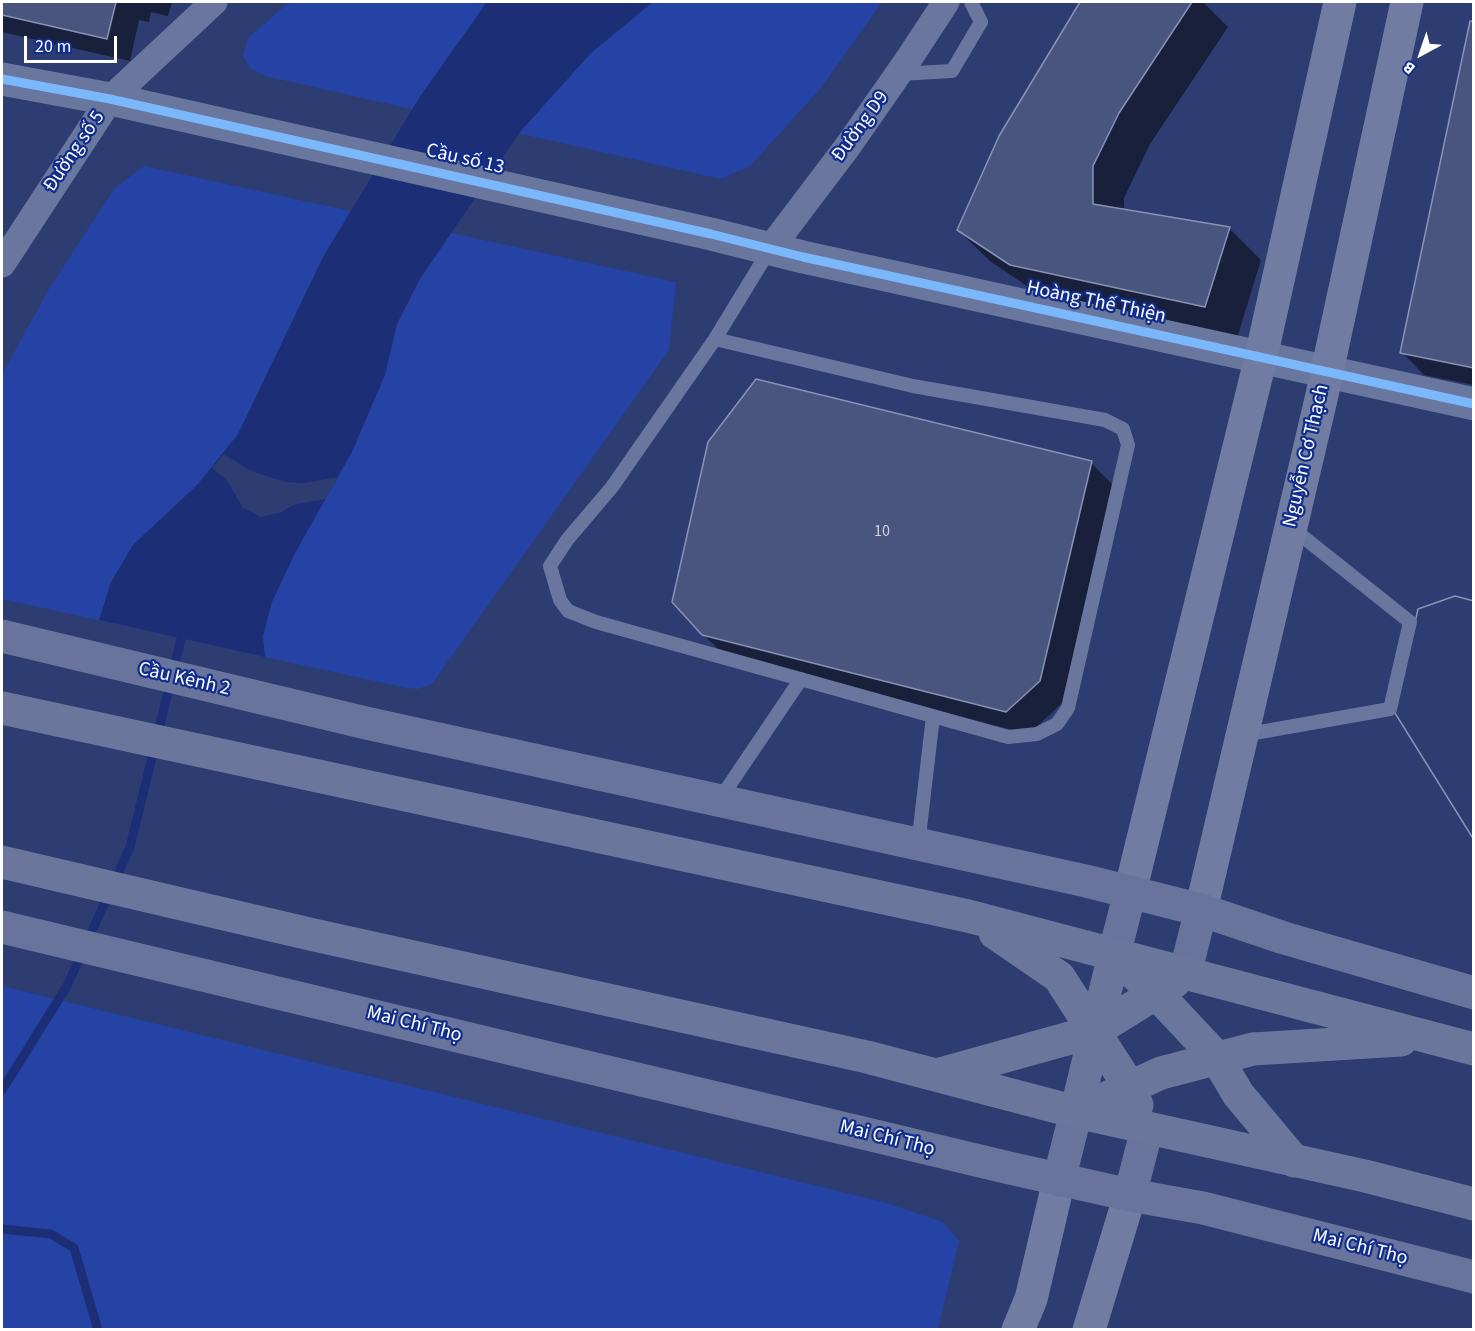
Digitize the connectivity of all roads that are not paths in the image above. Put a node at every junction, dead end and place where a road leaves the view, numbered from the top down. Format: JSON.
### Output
{"nodes":[{"id":1,"x":214,"y":2,"type":"edge"},
{"id":2,"x":946,"y":2,"type":"edge"},
{"id":3,"x":971,"y":2,"type":"edge"},
{"id":4,"x":1340,"y":2,"type":"edge"},
{"id":5,"x":1407,"y":2,"type":"edge"},
{"id":6,"x":899,"y":74,"type":"junction"},
{"id":7,"x":2,"y":79,"type":"edge"},
{"id":8,"x":110,"y":99,"type":"junction"},
{"id":9,"x":711,"y":234,"type":"joint"},
{"id":10,"x":770,"y":249,"type":"junction"},
{"id":11,"x":2,"y":264,"type":"edge"},
{"id":12,"x":715,"y":339,"type":"junction"},
{"id":13,"x":1261,"y":357,"type":"junction"},
{"id":14,"x":1327,"y":372,"type":"junction"},
{"id":15,"x":1473,"y":404,"type":"edge"},
{"id":16,"x":1291,"y":527,"type":"junction"},
{"id":17,"x":2,"y":636,"type":"edge"},
{"id":18,"x":801,"y":679,"type":"junction"},
{"id":19,"x":2,"y":708,"type":"edge"},
{"id":20,"x":933,"y":716,"type":"junction"},
{"id":21,"x":1243,"y":735,"type":"junction"},
{"id":22,"x":718,"y":801,"type":"junction"},
{"id":23,"x":918,"y":845,"type":"junction"},
{"id":24,"x":2,"y":862,"type":"edge"},
{"id":25,"x":1130,"y":892,"type":"junction"},
{"id":26,"x":1201,"y":910,"type":"junction"},
{"id":27,"x":968,"y":916,"type":"junction"},
{"id":28,"x":2,"y":927,"type":"edge"},
{"id":29,"x":1114,"y":955,"type":"junction"},
{"id":30,"x":1185,"y":974,"type":"junction"},
{"id":31,"x":1471,"y":989,"type":"edge"},
{"id":32,"x":1167,"y":1005,"type":"junction"},
{"id":33,"x":1095,"y":1031,"type":"junction"},
{"id":34,"x":1434,"y":1037,"type":"junction"},
{"id":35,"x":1473,"y":1049,"type":"edge"},
{"id":36,"x":1217,"y":1058,"type":"junction"},
{"id":37,"x":1161,"y":1073,"type":"junction"},
{"id":38,"x":936,"y":1075,"type":"junction"},
{"id":39,"x":1129,"y":1086,"type":"junction"},
{"id":40,"x":1076,"y":1112,"type":"junction"},
{"id":41,"x":1147,"y":1129,"type":"junction"},
{"id":42,"x":1294,"y":1161,"type":"junction"},
{"id":43,"x":1059,"y":1180,"type":"junction"},
{"id":44,"x":1130,"y":1195,"type":"junction"},
{"id":45,"x":1473,"y":1204,"type":"edge"},
{"id":46,"x":1473,"y":1277,"type":"edge"},
{"id":47,"x":1018,"y":1329,"type":"edge"},
{"id":48,"x":1089,"y":1329,"type":"edge"}],
"edges":[{"from":1,"to":8,"type":"street","name":"Đường số 5"},
{"from":2,"to":6,"type":"street","name":"Đường D9"},
{"from":3,"to":6,"type":"lane"},
{"from":4,"to":13,"type":"main road"},
{"from":5,"to":14,"type":"main road","name":"Nguyễn Cơ Thạch"},
{"from":6,"to":10,"type":"street","name":"Đường D9"},
{"from":7,"to":8,"type":"street"},
{"from":8,"to":9,"type":"street","name":"Cầu số 13"},
{"from":8,"to":11,"type":"street","name":"Đường số 5"},
{"from":9,"to":10,"type":"street","name":"Hoàng Thế Thiện"},
{"from":10,"to":12,"type":"lane"},
{"from":10,"to":13,"type":"street","name":"Hoàng Thế Thiện"},
{"from":12,"to":18,"type":"lane"},
{"from":12,"to":20,"type":"lane"},
{"from":13,"to":14,"type":"street","name":"Hoàng Thế Thiện"},
{"from":13,"to":25,"type":"main road"},
{"from":14,"to":15,"type":"street","name":"Hoàng Thế Thiện"},
{"from":14,"to":16,"type":"main road","name":"Nguyễn Cơ Thạch"},
{"from":16,"to":21,"type":"main road","name":"Nguyễn Cơ Thạch"},
{"from":16,"to":21,"type":"lane"},
{"from":17,"to":22,"type":"main road","name":"Cầu Kênh 2"},
{"from":18,"to":20,"type":"lane"},
{"from":18,"to":22,"type":"lane"},
{"from":19,"to":27,"type":"highway"},
{"from":20,"to":23,"type":"lane"},
{"from":21,"to":26,"type":"main road","name":"Nguyễn Cơ Thạch"},
{"from":22,"to":23,"type":"main road"},
{"from":23,"to":25,"type":"main road"},
{"from":24,"to":38,"type":"highway"},
{"from":25,"to":26,"type":"main road"},
{"from":25,"to":29,"type":"main road"},
{"from":26,"to":30,"type":"main road"},
{"from":26,"to":31,"type":"main road"},
{"from":27,"to":29,"type":"highway"},
{"from":27,"to":33,"type":"highway"},
{"from":28,"to":43,"type":"main road","name":"Mai Chí Thọ"},
{"from":29,"to":30,"type":"highway"},
{"from":29,"to":32,"type":"highway"},
{"from":29,"to":33,"type":"highway"},
{"from":30,"to":32,"type":"highway"},
{"from":30,"to":34,"type":"highway"},
{"from":32,"to":33,"type":"highway"},
{"from":32,"to":36,"type":"highway"},
{"from":32,"to":37,"type":"highway"},
{"from":33,"to":38,"type":"highway"},
{"from":33,"to":39,"type":"highway"},
{"from":33,"to":40,"type":"highway"},
{"from":34,"to":35,"type":"highway"},
{"from":34,"to":36,"type":"highway"},
{"from":36,"to":37,"type":"highway"},
{"from":36,"to":42,"type":"highway"},
{"from":37,"to":39,"type":"highway"},
{"from":37,"to":41,"type":"highway"},
{"from":38,"to":40,"type":"highway"},
{"from":39,"to":40,"type":"highway"},
{"from":39,"to":41,"type":"highway"},
{"from":40,"to":41,"type":"highway"},
{"from":40,"to":43,"type":"main road"},
{"from":41,"to":42,"type":"highway"},
{"from":41,"to":44,"type":"main road"},
{"from":42,"to":45,"type":"highway"},
{"from":43,"to":44,"type":"main road","name":"Mai Chí Thọ"},
{"from":43,"to":47,"type":"main road"},
{"from":44,"to":46,"type":"main road","name":"Mai Chí Thọ"},
{"from":44,"to":48,"type":"main road"}]}
